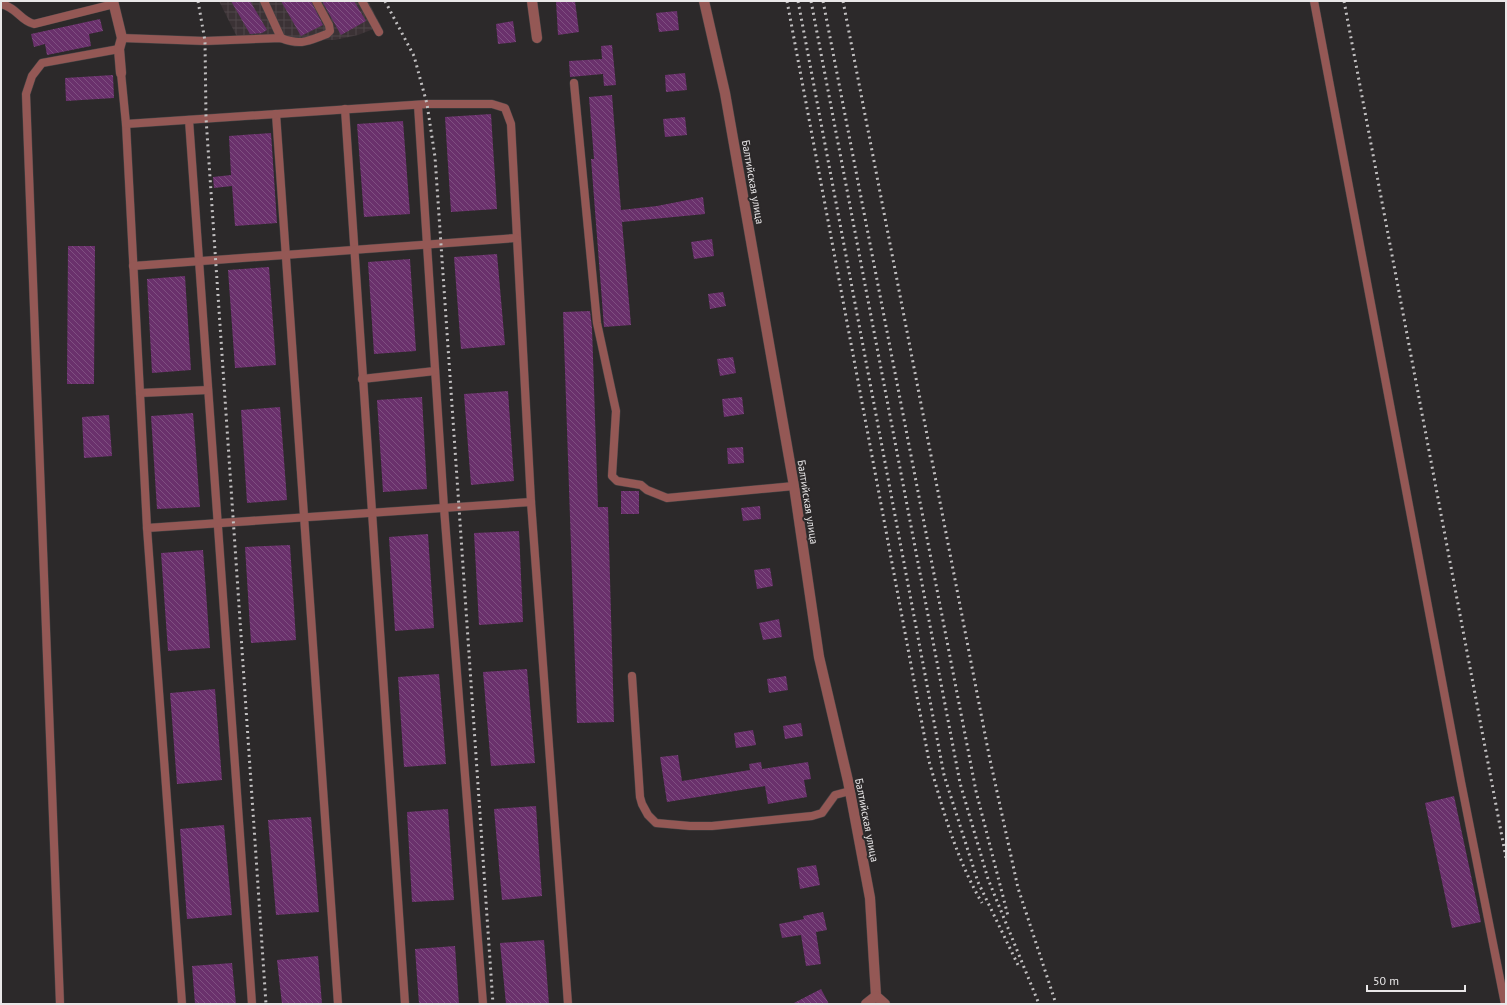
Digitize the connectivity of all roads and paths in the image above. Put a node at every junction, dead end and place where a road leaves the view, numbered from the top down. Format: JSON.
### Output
{"nodes":[{"id":1,"x":264,"y":1,"type":"edge"},
{"id":2,"x":316,"y":1,"type":"edge"},
{"id":3,"x":362,"y":1,"type":"edge"},
{"id":4,"x":532,"y":1,"type":"edge"},
{"id":5,"x":704,"y":1,"type":"edge"},
{"id":6,"x":1314,"y":1,"type":"edge"},
{"id":7,"x":113,"y":3,"type":"edge"},
{"id":8,"x":1,"y":4,"type":"edge"},
{"id":9,"x":379,"y":32,"type":"dead end"},
{"id":10,"x":122,"y":38,"type":"junction"},
{"id":11,"x":282,"y":38,"type":"junction"},
{"id":12,"x":538,"y":38,"type":"dead end"},
{"id":13,"x":119,"y":49,"type":"junction"},
{"id":14,"x":121,"y":73,"type":"joint"},
{"id":15,"x":574,"y":83,"type":"dead end"},
{"id":16,"x":418,"y":105,"type":"junction"},
{"id":17,"x":344,"y":110,"type":"junction"},
{"id":18,"x":276,"y":114,"type":"junction"},
{"id":19,"x":188,"y":120,"type":"junction"},
{"id":20,"x":126,"y":124,"type":"junction"},
{"id":21,"x":516,"y":238,"type":"junction"},
{"id":22,"x":427,"y":245,"type":"junction"},
{"id":23,"x":354,"y":250,"type":"junction"},
{"id":24,"x":286,"y":255,"type":"junction"},
{"id":25,"x":198,"y":262,"type":"junction"},
{"id":26,"x":133,"y":266,"type":"junction"},
{"id":27,"x":435,"y":371,"type":"junction"},
{"id":28,"x":362,"y":379,"type":"junction"},
{"id":29,"x":208,"y":390,"type":"junction"},
{"id":30,"x":140,"y":393,"type":"junction"},
{"id":31,"x":794,"y":486,"type":"junction"},
{"id":32,"x":531,"y":502,"type":"junction"},
{"id":33,"x":444,"y":508,"type":"junction"},
{"id":34,"x":371,"y":513,"type":"junction"},
{"id":35,"x":304,"y":517,"type":"junction"},
{"id":36,"x":217,"y":523,"type":"junction"},
{"id":37,"x":146,"y":528,"type":"junction"},
{"id":38,"x":632,"y":676,"type":"dead end"},
{"id":39,"x":850,"y":791,"type":"junction"},
{"id":40,"x":876,"y":996,"type":"junction"},
{"id":41,"x":60,"y":1004,"type":"edge"},
{"id":42,"x":182,"y":1004,"type":"edge"},
{"id":43,"x":252,"y":1004,"type":"edge"},
{"id":44,"x":338,"y":1004,"type":"edge"},
{"id":45,"x":405,"y":1004,"type":"edge"},
{"id":46,"x":483,"y":1004,"type":"edge"},
{"id":47,"x":568,"y":1004,"type":"edge"},
{"id":48,"x":866,"y":1004,"type":"edge"},
{"id":49,"x":885,"y":1004,"type":"edge"},
{"id":50,"x":1505,"y":1004,"type":"edge"}],
"edges":[{"from":1,"to":11,"type":"lane"},
{"from":2,"to":11,"type":"lane"},
{"from":3,"to":9,"type":"lane"},
{"from":4,"to":12,"type":"street"},
{"from":5,"to":31,"type":"street","name":"Балтийская улица"},
{"from":6,"to":50,"type":"lane"},
{"from":7,"to":8,"type":"lane"},
{"from":7,"to":10,"type":"street"},
{"from":10,"to":11,"type":"lane"},
{"from":10,"to":13,"type":"street"},
{"from":13,"to":14,"type":"street"},
{"from":13,"to":41,"type":"lane"},
{"from":14,"to":20,"type":"lane"},
{"from":15,"to":31,"type":"lane"},
{"from":16,"to":17,"type":"lane"},
{"from":16,"to":21,"type":"lane"},
{"from":16,"to":22,"type":"lane"},
{"from":17,"to":18,"type":"lane"},
{"from":17,"to":23,"type":"lane"},
{"from":18,"to":19,"type":"lane"},
{"from":18,"to":24,"type":"lane"},
{"from":19,"to":20,"type":"lane"},
{"from":19,"to":25,"type":"lane"},
{"from":20,"to":26,"type":"lane"},
{"from":21,"to":22,"type":"lane"},
{"from":21,"to":32,"type":"lane"},
{"from":22,"to":23,"type":"lane"},
{"from":22,"to":27,"type":"lane"},
{"from":23,"to":24,"type":"lane"},
{"from":23,"to":28,"type":"lane"},
{"from":24,"to":25,"type":"lane"},
{"from":24,"to":35,"type":"lane"},
{"from":25,"to":26,"type":"lane"},
{"from":25,"to":29,"type":"lane"},
{"from":26,"to":30,"type":"lane"},
{"from":27,"to":28,"type":"lane"},
{"from":27,"to":33,"type":"lane"},
{"from":28,"to":34,"type":"lane"},
{"from":29,"to":30,"type":"lane"},
{"from":29,"to":36,"type":"lane"},
{"from":30,"to":37,"type":"lane"},
{"from":31,"to":39,"type":"street","name":"Балтийская улица"},
{"from":32,"to":33,"type":"lane"},
{"from":32,"to":47,"type":"lane"},
{"from":33,"to":34,"type":"lane"},
{"from":33,"to":46,"type":"lane"},
{"from":34,"to":35,"type":"lane"},
{"from":34,"to":45,"type":"lane"},
{"from":35,"to":36,"type":"lane"},
{"from":35,"to":44,"type":"lane"},
{"from":36,"to":37,"type":"lane"},
{"from":36,"to":43,"type":"lane"},
{"from":37,"to":42,"type":"lane"},
{"from":38,"to":39,"type":"lane"},
{"from":39,"to":40,"type":"street","name":"Балтийская улица"},
{"from":40,"to":48,"type":"street"},
{"from":40,"to":49,"type":"street"}]}
